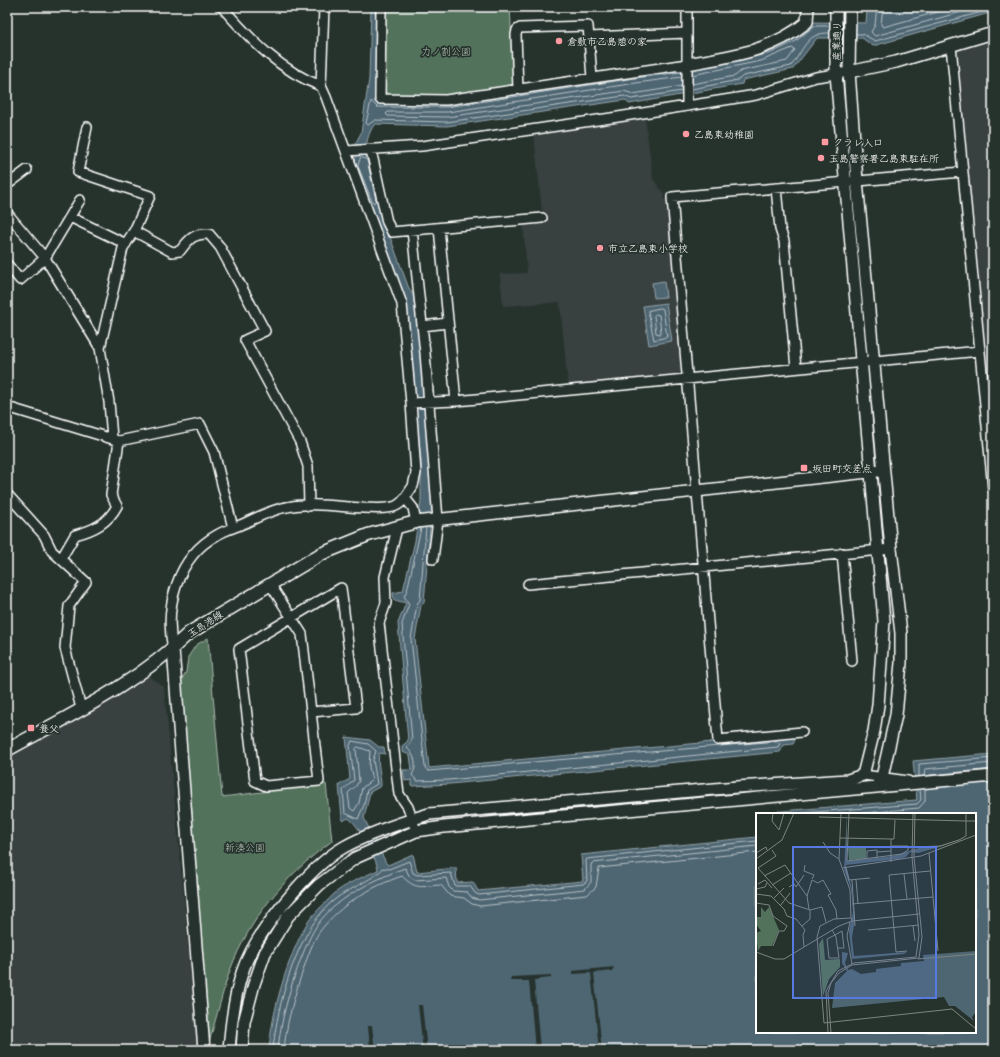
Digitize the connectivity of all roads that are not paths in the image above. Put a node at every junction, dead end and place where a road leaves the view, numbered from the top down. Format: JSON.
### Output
{"nodes":[{"id":1,"x":222,"y":7,"type":"edge"},
{"id":2,"x":324,"y":7,"type":"edge"},
{"id":3,"x":381,"y":7,"type":"edge"},
{"id":4,"x":687,"y":7,"type":"edge"},
{"id":5,"x":808,"y":7,"type":"edge"},
{"id":6,"x":836,"y":7,"type":"edge"},
{"id":7,"x":850,"y":7,"type":"edge"},
{"id":8,"x":687,"y":33,"type":"junction"},
{"id":9,"x":993,"y":33,"type":"edge"},
{"id":10,"x":589,"y":37,"type":"junction"},
{"id":11,"x":951,"y":46,"type":"junction"},
{"id":12,"x":687,"y":64,"type":"junction"},
{"id":13,"x":849,"y":72,"type":"junction"},
{"id":14,"x":836,"y":74,"type":"junction"},
{"id":15,"x":592,"y":78,"type":"junction"},
{"id":16,"x":321,"y":86,"type":"junction"},
{"id":17,"x":518,"y":89,"type":"junction"},
{"id":18,"x":686,"y":106,"type":"junction"},
{"id":19,"x":87,"y":127,"type":"dead end"},
{"id":20,"x":371,"y":150,"type":"junction"},
{"id":21,"x":346,"y":151,"type":"junction"},
{"id":22,"x":27,"y":170,"type":"dead end"},
{"id":23,"x":962,"y":172,"type":"junction"},
{"id":24,"x":857,"y":181,"type":"junction"},
{"id":25,"x":845,"y":182,"type":"junction"},
{"id":26,"x":7,"y":185,"type":"edge"},
{"id":27,"x":776,"y":188,"type":"junction"},
{"id":28,"x":80,"y":200,"type":"dead end"},
{"id":29,"x":7,"y":213,"type":"edge"},
{"id":30,"x":70,"y":217,"type":"junction"},
{"id":31,"x":542,"y":218,"type":"dead end"},
{"id":32,"x":439,"y":228,"type":"junction"},
{"id":33,"x":412,"y":230,"type":"junction"},
{"id":34,"x":134,"y":231,"type":"junction"},
{"id":35,"x":392,"y":232,"type":"junction"},
{"id":36,"x":376,"y":234,"type":"junction"},
{"id":37,"x":126,"y":244,"type":"junction"},
{"id":38,"x":45,"y":258,"type":"junction"},
{"id":39,"x":7,"y":264,"type":"edge"},
{"id":40,"x":448,"y":323,"type":"junction"},
{"id":41,"x":422,"y":326,"type":"junction"},
{"id":42,"x":100,"y":348,"type":"junction"},
{"id":43,"x":980,"y":351,"type":"junction"},
{"id":44,"x":875,"y":361,"type":"junction"},
{"id":45,"x":861,"y":362,"type":"junction"},
{"id":46,"x":796,"y":368,"type":"junction"},
{"id":47,"x":688,"y":379,"type":"junction"},
{"id":48,"x":456,"y":401,"type":"junction"},
{"id":49,"x":412,"y":403,"type":"junction"},
{"id":50,"x":428,"y":403,"type":"junction"},
{"id":51,"x":7,"y":407,"type":"edge"},
{"id":52,"x":115,"y":439,"type":"junction"},
{"id":53,"x":884,"y":470,"type":"junction"},
{"id":54,"x":871,"y":472,"type":"junction"},
{"id":55,"x":993,"y":489,"type":"edge"},
{"id":56,"x":698,"y":492,"type":"junction"},
{"id":57,"x":7,"y":494,"type":"edge"},
{"id":58,"x":405,"y":498,"type":"junction"},
{"id":59,"x":309,"y":506,"type":"junction"},
{"id":60,"x":438,"y":520,"type":"junction"},
{"id":61,"x":416,"y":522,"type":"junction"},
{"id":62,"x":233,"y":528,"type":"junction"},
{"id":63,"x":397,"y":528,"type":"junction"},
{"id":64,"x":878,"y":550,"type":"junction"},
{"id":65,"x":891,"y":550,"type":"junction"},
{"id":66,"x":842,"y":553,"type":"junction"},
{"id":67,"x":61,"y":559,"type":"junction"},
{"id":68,"x":433,"y":559,"type":"dead end"},
{"id":69,"x":704,"y":566,"type":"junction"},
{"id":70,"x":270,"y":584,"type":"junction"},
{"id":71,"x":528,"y":584,"type":"dead end"},
{"id":72,"x":291,"y":618,"type":"junction"},
{"id":73,"x":173,"y":648,"type":"junction"},
{"id":74,"x":852,"y":661,"type":"dead end"},
{"id":75,"x":81,"y":708,"type":"junction"},
{"id":76,"x":311,"y":712,"type":"junction"},
{"id":77,"x":802,"y":732,"type":"dead end"},
{"id":78,"x":7,"y":750,"type":"edge"},
{"id":79,"x":863,"y":775,"type":"junction"},
{"id":80,"x":993,"y":776,"type":"edge"},
{"id":81,"x":882,"y":778,"type":"junction"},
{"id":82,"x":920,"y":783,"type":"junction"},
{"id":83,"x":876,"y":787,"type":"junction"},
{"id":84,"x":412,"y":819,"type":"junction"},
{"id":85,"x":416,"y":831,"type":"junction"},
{"id":86,"x":204,"y":1050,"type":"edge"},
{"id":87,"x":229,"y":1050,"type":"edge"},
{"id":88,"x":242,"y":1050,"type":"edge"}],
"edges":[{"from":1,"to":16,"type":"street"},
{"from":2,"to":16,"type":"street"},
{"from":3,"to":17,"type":"street"},
{"from":4,"to":8,"type":"street"},
{"from":5,"to":12,"type":"street"},
{"from":6,"to":14,"type":"street","name":"産業通り"},
{"from":7,"to":13,"type":"street","name":"産業通り"},
{"from":8,"to":10,"type":"street"},
{"from":8,"to":12,"type":"street"},
{"from":9,"to":11,"type":"street"},
{"from":10,"to":15,"type":"street"},
{"from":10,"to":17,"type":"street"},
{"from":11,"to":13,"type":"street"},
{"from":11,"to":23,"type":"street"},
{"from":12,"to":15,"type":"street"},
{"from":12,"to":18,"type":"street"},
{"from":13,"to":14,"type":"street"},
{"from":13,"to":24,"type":"street","name":"産業通り"},
{"from":14,"to":18,"type":"street"},
{"from":14,"to":25,"type":"street","name":"産業通り"},
{"from":15,"to":17,"type":"street"},
{"from":16,"to":21,"type":"street"},
{"from":18,"to":20,"type":"street"},
{"from":19,"to":34,"type":"street"},
{"from":20,"to":21,"type":"street"},
{"from":20,"to":35,"type":"street"},
{"from":21,"to":36,"type":"street"},
{"from":22,"to":26,"type":"street"},
{"from":23,"to":24,"type":"street"},
{"from":23,"to":43,"type":"street"},
{"from":24,"to":25,"type":"street"},
{"from":24,"to":44,"type":"street","name":"産業通り"},
{"from":25,"to":27,"type":"street"},
{"from":25,"to":45,"type":"street","name":"産業通り"},
{"from":27,"to":46,"type":"street"},
{"from":27,"to":47,"type":"street"},
{"from":28,"to":30,"type":"street"},
{"from":29,"to":38,"type":"street"},
{"from":30,"to":37,"type":"street"},
{"from":30,"to":38,"type":"street"},
{"from":31,"to":32,"type":"street"},
{"from":32,"to":33,"type":"street"},
{"from":32,"to":40,"type":"street"},
{"from":33,"to":35,"type":"street"},
{"from":33,"to":41,"type":"street"},
{"from":34,"to":37,"type":"street"},
{"from":34,"to":59,"type":"street"},
{"from":35,"to":36,"type":"street"},
{"from":36,"to":49,"type":"street"},
{"from":37,"to":42,"type":"street"},
{"from":38,"to":39,"type":"street"},
{"from":38,"to":42,"type":"street"},
{"from":40,"to":41,"type":"street"},
{"from":40,"to":48,"type":"street"},
{"from":41,"to":50,"type":"street"},
{"from":42,"to":52,"type":"street"},
{"from":43,"to":44,"type":"street"},
{"from":43,"to":55,"type":"street"},
{"from":44,"to":45,"type":"street"},
{"from":44,"to":53,"type":"street","name":"産業通り"},
{"from":45,"to":46,"type":"street"},
{"from":45,"to":54,"type":"street","name":"産業通り"},
{"from":46,"to":47,"type":"street"},
{"from":47,"to":48,"type":"street"},
{"from":47,"to":56,"type":"street"},
{"from":48,"to":50,"type":"street"},
{"from":49,"to":50,"type":"street"},
{"from":49,"to":58,"type":"street"},
{"from":50,"to":60,"type":"street"},
{"from":51,"to":52,"type":"street"},
{"from":52,"to":62,"type":"street"},
{"from":52,"to":67,"type":"street"},
{"from":53,"to":54,"type":"street"},
{"from":53,"to":65,"type":"street","name":"産業通り"},
{"from":54,"to":56,"type":"street"},
{"from":54,"to":64,"type":"street","name":"産業通り"},
{"from":56,"to":60,"type":"street"},
{"from":56,"to":69,"type":"street"},
{"from":57,"to":67,"type":"street"},
{"from":58,"to":59,"type":"street"},
{"from":58,"to":61,"type":"street"},
{"from":59,"to":62,"type":"street"},
{"from":60,"to":61,"type":"street"},
{"from":60,"to":68,"type":"street"},
{"from":61,"to":63,"type":"main road","name":"玉島港線"},
{"from":62,"to":73,"type":"street"},
{"from":63,"to":70,"type":"main road","name":"玉島港線"},
{"from":63,"to":84,"type":"street"},
{"from":64,"to":65,"type":"street"},
{"from":64,"to":66,"type":"street"},
{"from":64,"to":79,"type":"street","name":"産業通り"},
{"from":65,"to":81,"type":"street","name":"産業通り"},
{"from":66,"to":69,"type":"street"},
{"from":66,"to":74,"type":"street"},
{"from":67,"to":75,"type":"street"},
{"from":69,"to":71,"type":"street"},
{"from":69,"to":77,"type":"street"},
{"from":70,"to":72,"type":"street"},
{"from":70,"to":73,"type":"main road","name":"玉島港線"},
{"from":72,"to":76,"type":"street"},
{"from":72,"to":76,"type":"street"},
{"from":72,"to":76,"type":"street"},
{"from":73,"to":75,"type":"main road","name":"玉島港線"},
{"from":73,"to":86,"type":"street"},
{"from":75,"to":78,"type":"main road","name":"玉島港線"},
{"from":79,"to":81,"type":"street"},
{"from":79,"to":84,"type":"street"},
{"from":80,"to":82,"type":"street"},
{"from":81,"to":82,"type":"street"},
{"from":81,"to":83,"type":"street"},
{"from":82,"to":83,"type":"street"},
{"from":83,"to":85,"type":"street"},
{"from":84,"to":85,"type":"street"},
{"from":84,"to":87,"type":"street"},
{"from":85,"to":88,"type":"street"}]}
